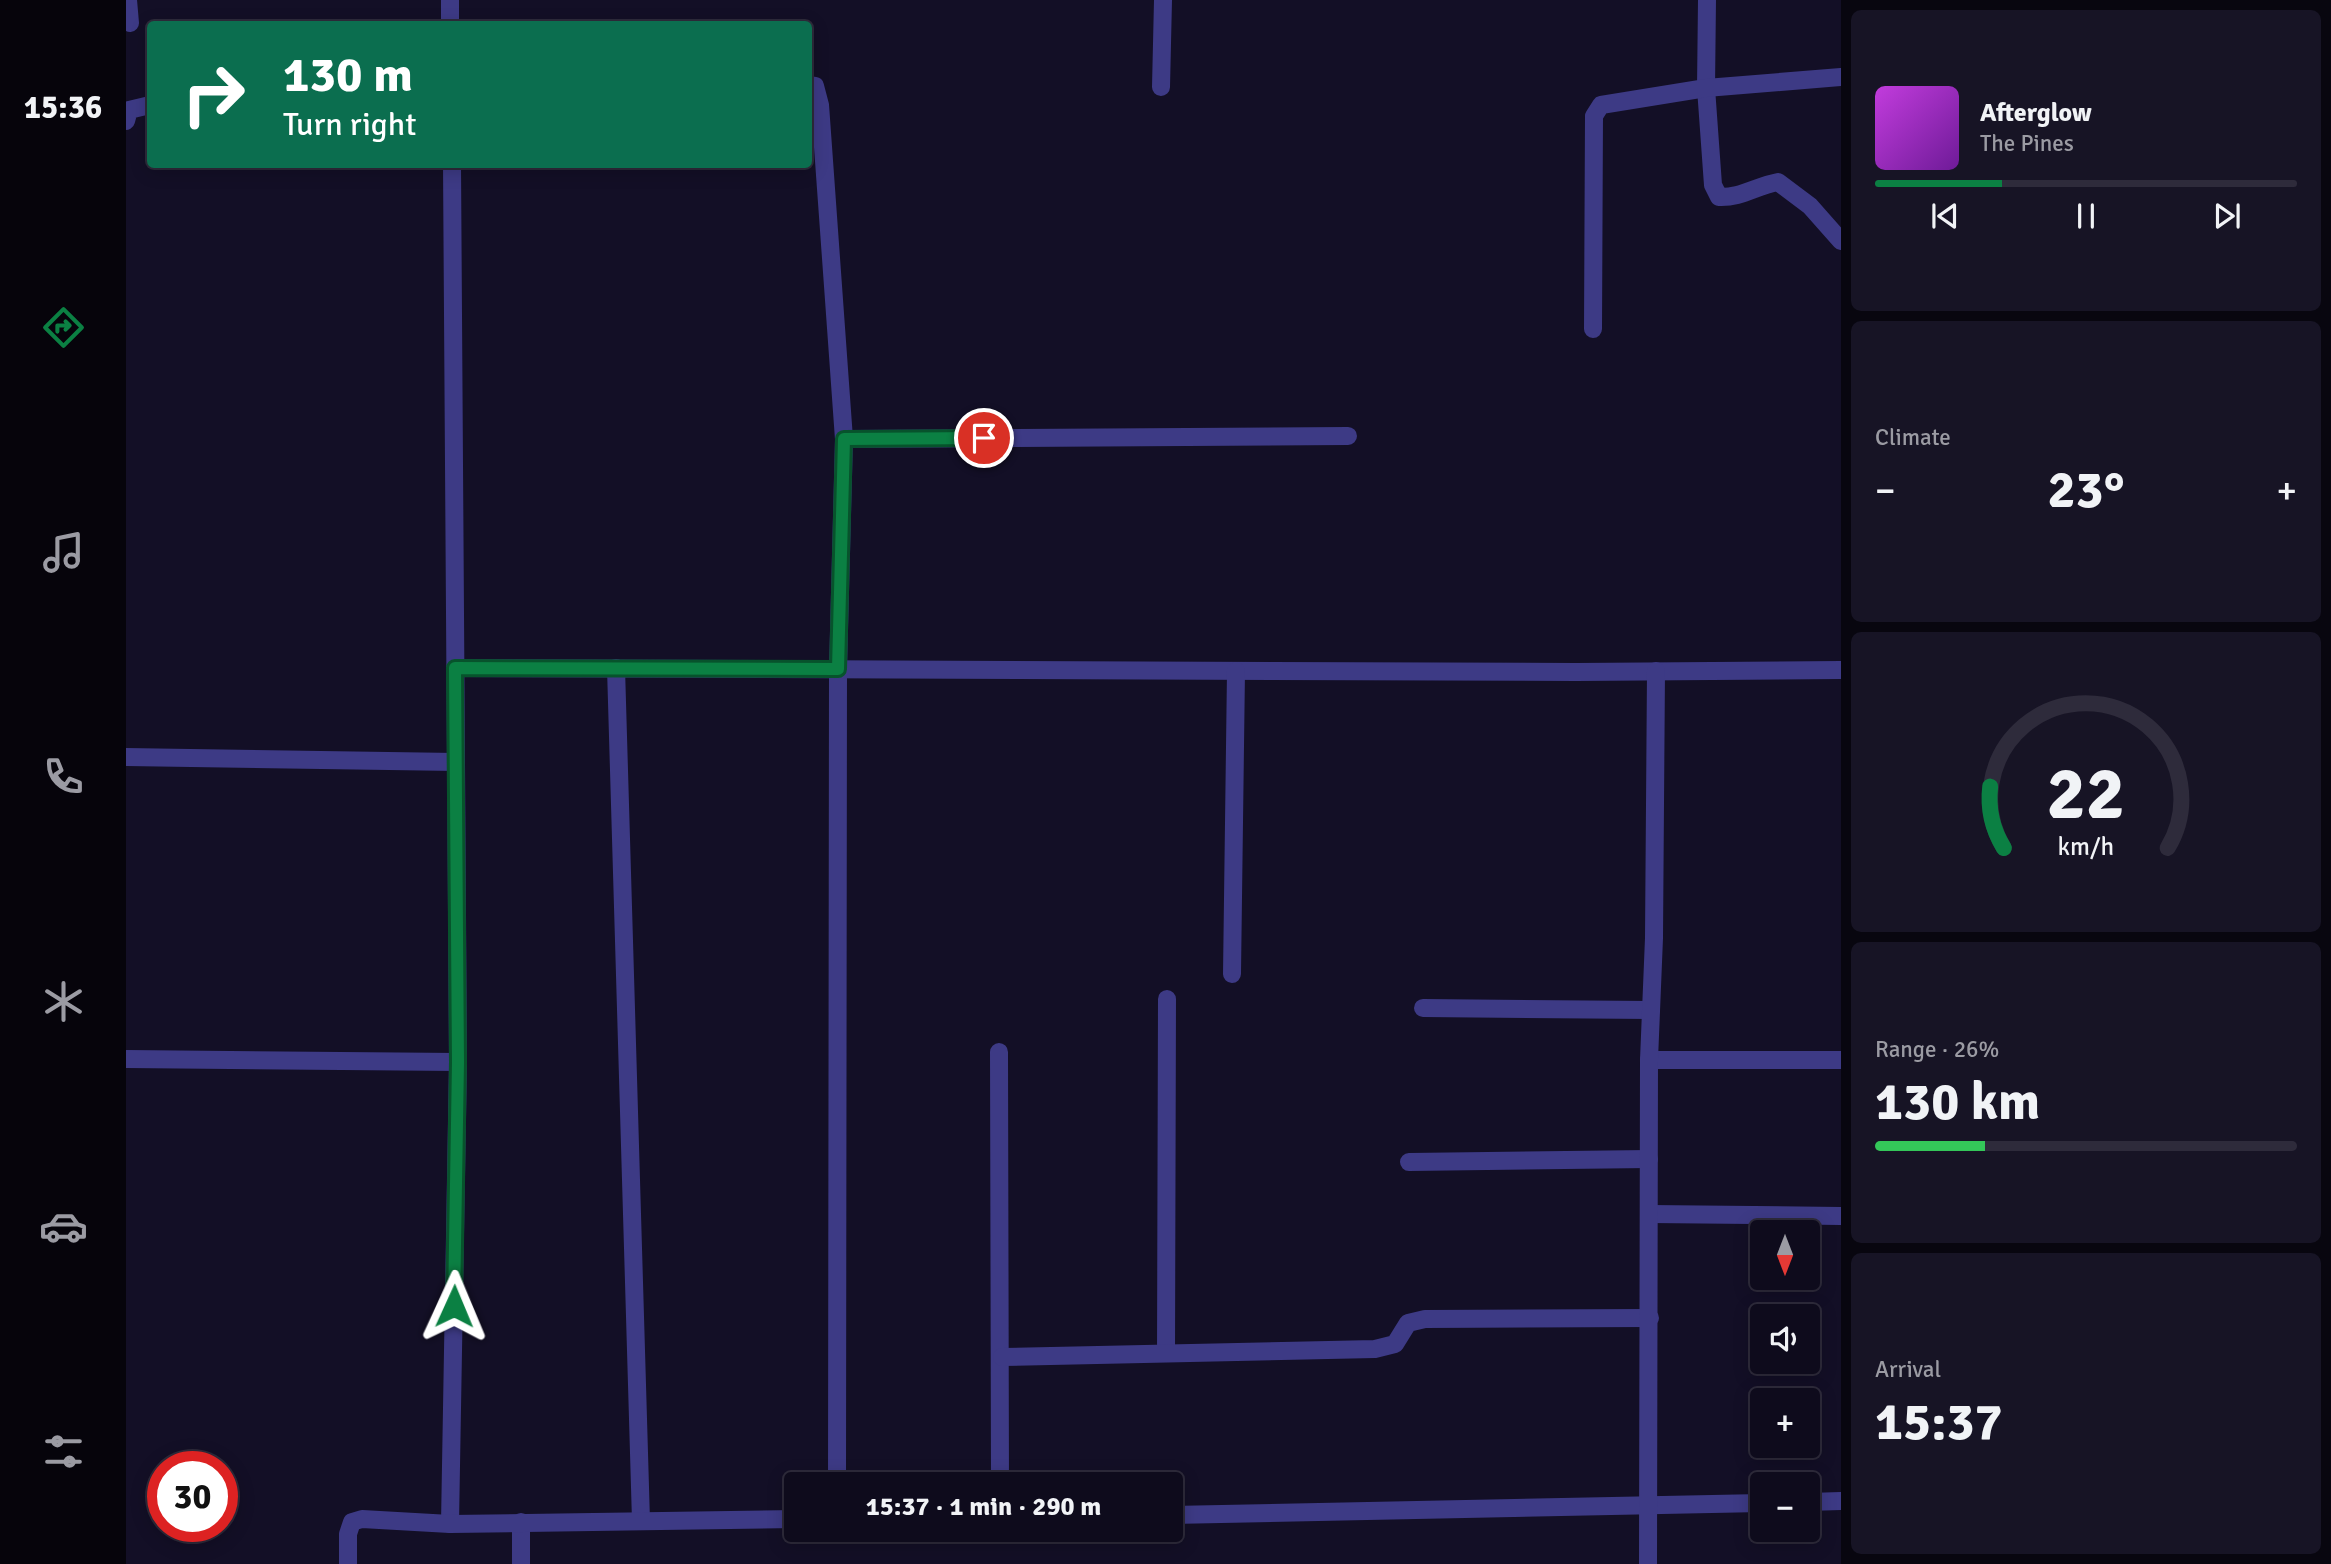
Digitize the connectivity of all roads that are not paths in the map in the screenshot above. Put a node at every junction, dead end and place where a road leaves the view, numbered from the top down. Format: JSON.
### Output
{"nodes":[{"id":1,"x":128,"y":0,"type":"edge"},
{"id":2,"x":450,"y":0,"type":"edge"},
{"id":3,"x":1163,"y":0,"type":"edge"},
{"id":4,"x":1707,"y":0,"type":"edge"},
{"id":5,"x":450,"y":21,"type":"edge"},
{"id":6,"x":130,"y":23,"type":"dead end"},
{"id":7,"x":1841,"y":77,"type":"edge"},
{"id":8,"x":812,"y":86,"type":"edge"},
{"id":9,"x":1161,"y":87,"type":"dead end"},
{"id":10,"x":1706,"y":88,"type":"junction"},
{"id":11,"x":147,"y":106,"type":"edge"},
{"id":12,"x":126,"y":121,"type":"edge"},
{"id":13,"x":452,"y":168,"type":"edge"},
{"id":14,"x":1841,"y":241,"type":"edge"},
{"id":15,"x":1593,"y":330,"type":"dead end"},
{"id":16,"x":1348,"y":436,"type":"dead end"},
{"id":17,"x":844,"y":439,"type":"junction"},
{"id":18,"x":455,"y":668,"type":"junction"},
{"id":19,"x":616,"y":668,"type":"junction"},
{"id":20,"x":838,"y":669,"type":"junction"},
{"id":21,"x":1841,"y":670,"type":"edge"},
{"id":22,"x":1236,"y":671,"type":"junction"},
{"id":23,"x":1656,"y":671,"type":"junction"},
{"id":24,"x":126,"y":757,"type":"edge"},
{"id":25,"x":456,"y":762,"type":"junction"},
{"id":26,"x":1233,"y":974,"type":"dead end"},
{"id":27,"x":1167,"y":999,"type":"dead end"},
{"id":28,"x":1423,"y":1007,"type":"dead end"},
{"id":29,"x":1651,"y":1010,"type":"junction"},
{"id":30,"x":999,"y":1052,"type":"dead end"},
{"id":31,"x":126,"y":1059,"type":"edge"},
{"id":32,"x":1649,"y":1059,"type":"junction"},
{"id":33,"x":1841,"y":1060,"type":"edge"},
{"id":34,"x":458,"y":1062,"type":"junction"},
{"id":35,"x":1649,"y":1159,"type":"junction"},
{"id":36,"x":1409,"y":1162,"type":"dead end"},
{"id":37,"x":1649,"y":1214,"type":"junction"},
{"id":38,"x":1841,"y":1216,"type":"edge"},
{"id":39,"x":1650,"y":1318,"type":"junction"},
{"id":40,"x":1166,"y":1353,"type":"junction"},
{"id":41,"x":1002,"y":1357,"type":"junction"},
{"id":42,"x":836,"y":1472,"type":"edge"},
{"id":43,"x":1000,"y":1472,"type":"edge"},
{"id":44,"x":1841,"y":1501,"type":"edge"},
{"id":45,"x":1820,"y":1502,"type":"edge"},
{"id":46,"x":1750,"y":1503,"type":"edge"},
{"id":47,"x":1650,"y":1506,"type":"junction"},
{"id":48,"x":1183,"y":1515,"type":"edge"},
{"id":49,"x":784,"y":1519,"type":"edge"},
{"id":50,"x":641,"y":1521,"type":"junction"},
{"id":51,"x":521,"y":1522,"type":"junction"},
{"id":52,"x":450,"y":1524,"type":"junction"},
{"id":53,"x":348,"y":1564,"type":"edge"},
{"id":54,"x":521,"y":1564,"type":"edge"},
{"id":55,"x":1648,"y":1564,"type":"edge"}],
"edges":[{"from":1,"to":6,"type":"street"},
{"from":2,"to":5,"type":"street"},
{"from":3,"to":9,"type":"street"},
{"from":4,"to":10,"type":"street"},
{"from":7,"to":10,"type":"street"},
{"from":8,"to":17,"type":"street"},
{"from":10,"to":14,"type":"street"},
{"from":10,"to":15,"type":"street"},
{"from":11,"to":12,"type":"street"},
{"from":13,"to":18,"type":"street"},
{"from":16,"to":17,"type":"street"},
{"from":17,"to":20,"type":"street"},
{"from":18,"to":19,"type":"street"},
{"from":18,"to":25,"type":"street"},
{"from":19,"to":20,"type":"street"},
{"from":19,"to":50,"type":"street"},
{"from":20,"to":22,"type":"street"},
{"from":20,"to":42,"type":"street"},
{"from":21,"to":23,"type":"street"},
{"from":22,"to":23,"type":"street"},
{"from":22,"to":26,"type":"street"},
{"from":23,"to":29,"type":"street"},
{"from":24,"to":25,"type":"street"},
{"from":25,"to":34,"type":"street"},
{"from":27,"to":40,"type":"street"},
{"from":28,"to":29,"type":"street"},
{"from":29,"to":32,"type":"street"},
{"from":30,"to":41,"type":"street"},
{"from":31,"to":34,"type":"street"},
{"from":32,"to":33,"type":"street"},
{"from":32,"to":35,"type":"street"},
{"from":34,"to":52,"type":"street"},
{"from":35,"to":36,"type":"street"},
{"from":35,"to":37,"type":"street"},
{"from":37,"to":38,"type":"street"},
{"from":37,"to":39,"type":"street"},
{"from":39,"to":40,"type":"street"},
{"from":39,"to":47,"type":"street"},
{"from":40,"to":41,"type":"street"},
{"from":41,"to":43,"type":"street"},
{"from":44,"to":45,"type":"street"},
{"from":46,"to":47,"type":"street"},
{"from":47,"to":48,"type":"street"},
{"from":47,"to":55,"type":"street"},
{"from":49,"to":50,"type":"street"},
{"from":50,"to":51,"type":"street"},
{"from":51,"to":52,"type":"street"},
{"from":51,"to":54,"type":"street"},
{"from":52,"to":53,"type":"street"}]}
